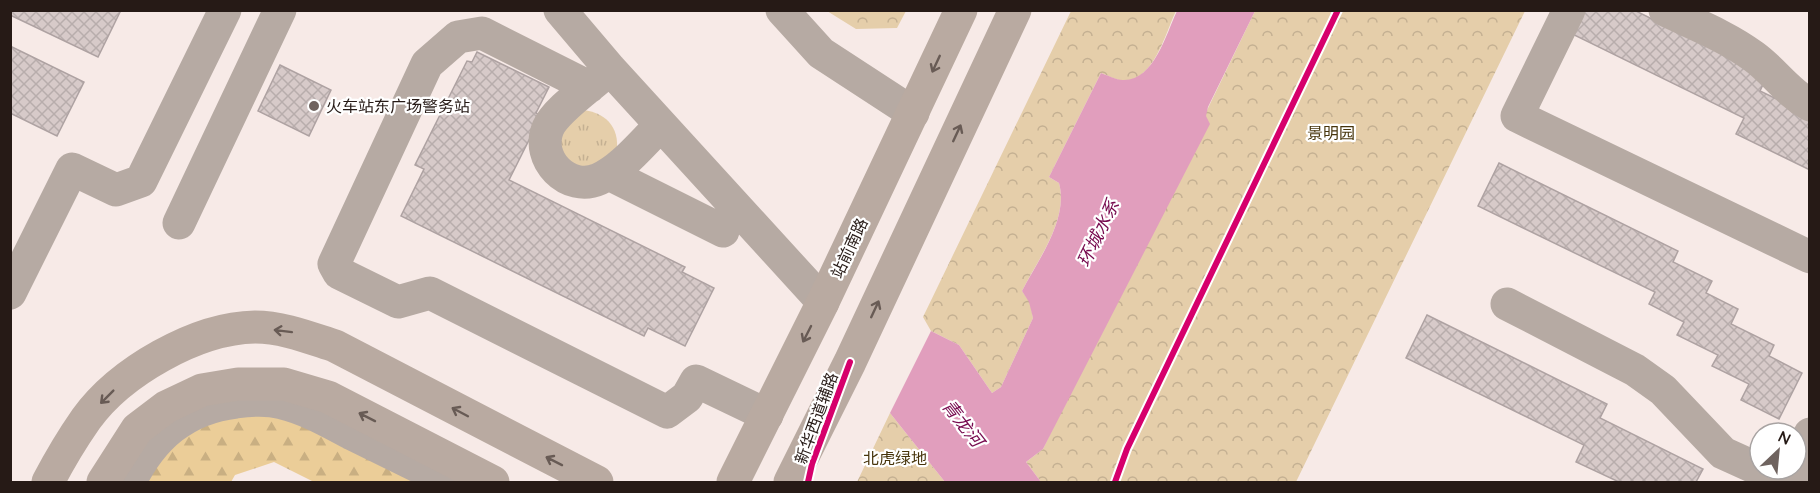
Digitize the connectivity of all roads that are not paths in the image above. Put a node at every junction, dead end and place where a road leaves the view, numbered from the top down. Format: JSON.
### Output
{"nodes":[{"id":1,"x":225,"y":10,"type":"edge"},
{"id":2,"x":280,"y":10,"type":"edge"},
{"id":3,"x":560,"y":10,"type":"edge"},
{"id":4,"x":782,"y":10,"type":"edge"},
{"id":5,"x":961,"y":10,"type":"edge"},
{"id":6,"x":1015,"y":10,"type":"edge"},
{"id":7,"x":1569,"y":10,"type":"edge"},
{"id":8,"x":1665,"y":10,"type":"edge"},
{"id":9,"x":600,"y":78,"type":"junction"},
{"id":10,"x":1809,"y":105,"type":"edge"},
{"id":11,"x":914,"y":113,"type":"junction"},
{"id":12,"x":661,"y":125,"type":"junction"},
{"id":13,"x":609,"y":174,"type":"junction"},
{"id":14,"x":179,"y":223,"type":"dead end"},
{"id":15,"x":723,"y":231,"type":"dead end"},
{"id":16,"x":1809,"y":257,"type":"edge"},
{"id":17,"x":10,"y":293,"type":"edge"},
{"id":18,"x":823,"y":302,"type":"junction"},
{"id":19,"x":1507,"y":304,"type":"dead end"},
{"id":20,"x":850,"y":362,"type":"junction"},
{"id":21,"x":767,"y":415,"type":"junction"},
{"id":22,"x":1809,"y":434,"type":"edge"},
{"id":23,"x":48,"y":483,"type":"edge"},
{"id":24,"x":103,"y":483,"type":"edge"},
{"id":25,"x":130,"y":483,"type":"edge"},
{"id":26,"x":450,"y":483,"type":"edge"},
{"id":27,"x":493,"y":483,"type":"edge"},
{"id":28,"x":597,"y":483,"type":"edge"},
{"id":29,"x":734,"y":483,"type":"edge"},
{"id":30,"x":790,"y":483,"type":"edge"},
{"id":31,"x":808,"y":483,"type":"edge"},
{"id":32,"x":1787,"y":483,"type":"edge"},
{"id":33,"x":1797,"y":483,"type":"edge"}],
"edges":[{"from":1,"to":17,"type":"street"},
{"from":2,"to":14,"type":"street"},
{"from":3,"to":9,"type":"street"},
{"from":4,"to":11,"type":"street"},
{"from":5,"to":11,"type":"main road","name":"站前南路","one_way":true},
{"from":20,"to":6,"type":"main road","one_way":true},
{"from":7,"to":16,"type":"street"},
{"from":8,"to":10,"type":"street"},
{"from":9,"to":12,"type":"street"},
{"from":9,"to":13,"type":"street"},
{"from":9,"to":21,"type":"street"},
{"from":11,"to":18,"type":"main road","name":"站前南路"},
{"from":12,"to":13,"type":"street"},
{"from":12,"to":18,"type":"street"},
{"from":13,"to":15,"type":"street"},
{"from":18,"to":21,"type":"main road","name":"站前南路","one_way":true},
{"from":19,"to":32,"type":"street"},
{"from":20,"to":30,"type":"main road"},
{"from":20,"to":31,"type":"street","name":"新华西道辅路"},
{"from":21,"to":29,"type":"main road","name":"站前南路"},
{"from":22,"to":33,"type":"street"},
{"from":28,"to":23,"type":"main road","one_way":true},
{"from":27,"to":24,"type":"main road","one_way":true},
{"from":25,"to":26,"type":"street"}]}
